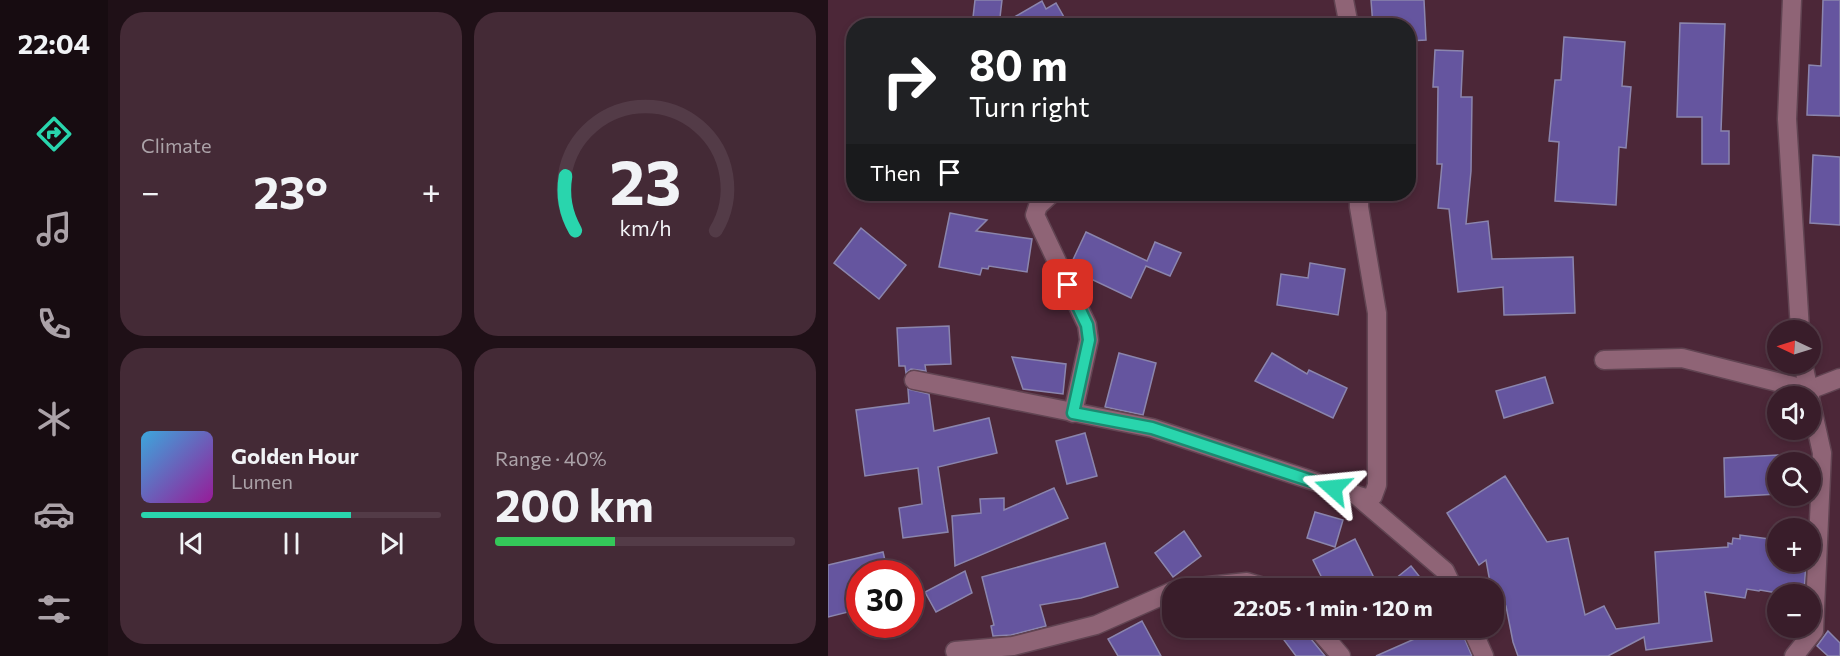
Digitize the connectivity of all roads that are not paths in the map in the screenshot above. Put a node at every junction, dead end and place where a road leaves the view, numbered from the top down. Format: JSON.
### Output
{"nodes":[{"id":1,"x":1344,"y":0,"type":"edge"},
{"id":2,"x":1792,"y":0,"type":"edge"},
{"id":3,"x":1347,"y":18,"type":"edge"},
{"id":4,"x":1043,"y":201,"type":"edge"},
{"id":5,"x":1359,"y":201,"type":"edge"},
{"id":6,"x":1799,"y":320,"type":"edge"},
{"id":7,"x":1604,"y":360,"type":"dead end"},
{"id":8,"x":1840,"y":378,"type":"edge"},
{"id":9,"x":914,"y":380,"type":"dead end"},
{"id":10,"x":1779,"y":386,"type":"edge"},
{"id":11,"x":1821,"y":389,"type":"edge"},
{"id":12,"x":1073,"y":413,"type":"junction"},
{"id":13,"x":1819,"y":440,"type":"edge"},
{"id":14,"x":1356,"y":495,"type":"junction"},
{"id":15,"x":1448,"y":578,"type":"edge"},
{"id":16,"x":1162,"y":596,"type":"edge"},
{"id":17,"x":1325,"y":638,"type":"edge"},
{"id":18,"x":1476,"y":638,"type":"edge"},
{"id":19,"x":955,"y":651,"type":"dead end"},
{"id":20,"x":1341,"y":656,"type":"edge"},
{"id":21,"x":1484,"y":656,"type":"edge"},
{"id":22,"x":1794,"y":656,"type":"edge"}],
"edges":[{"from":1,"to":3,"type":"street"},
{"from":2,"to":6,"type":"street"},
{"from":4,"to":12,"type":"street"},
{"from":5,"to":14,"type":"street"},
{"from":7,"to":10,"type":"street"},
{"from":8,"to":11,"type":"street"},
{"from":9,"to":12,"type":"street"},
{"from":12,"to":14,"type":"street"},
{"from":13,"to":22,"type":"street"},
{"from":14,"to":15,"type":"street"},
{"from":16,"to":19,"type":"street"},
{"from":17,"to":20,"type":"street"},
{"from":18,"to":21,"type":"street"}]}
